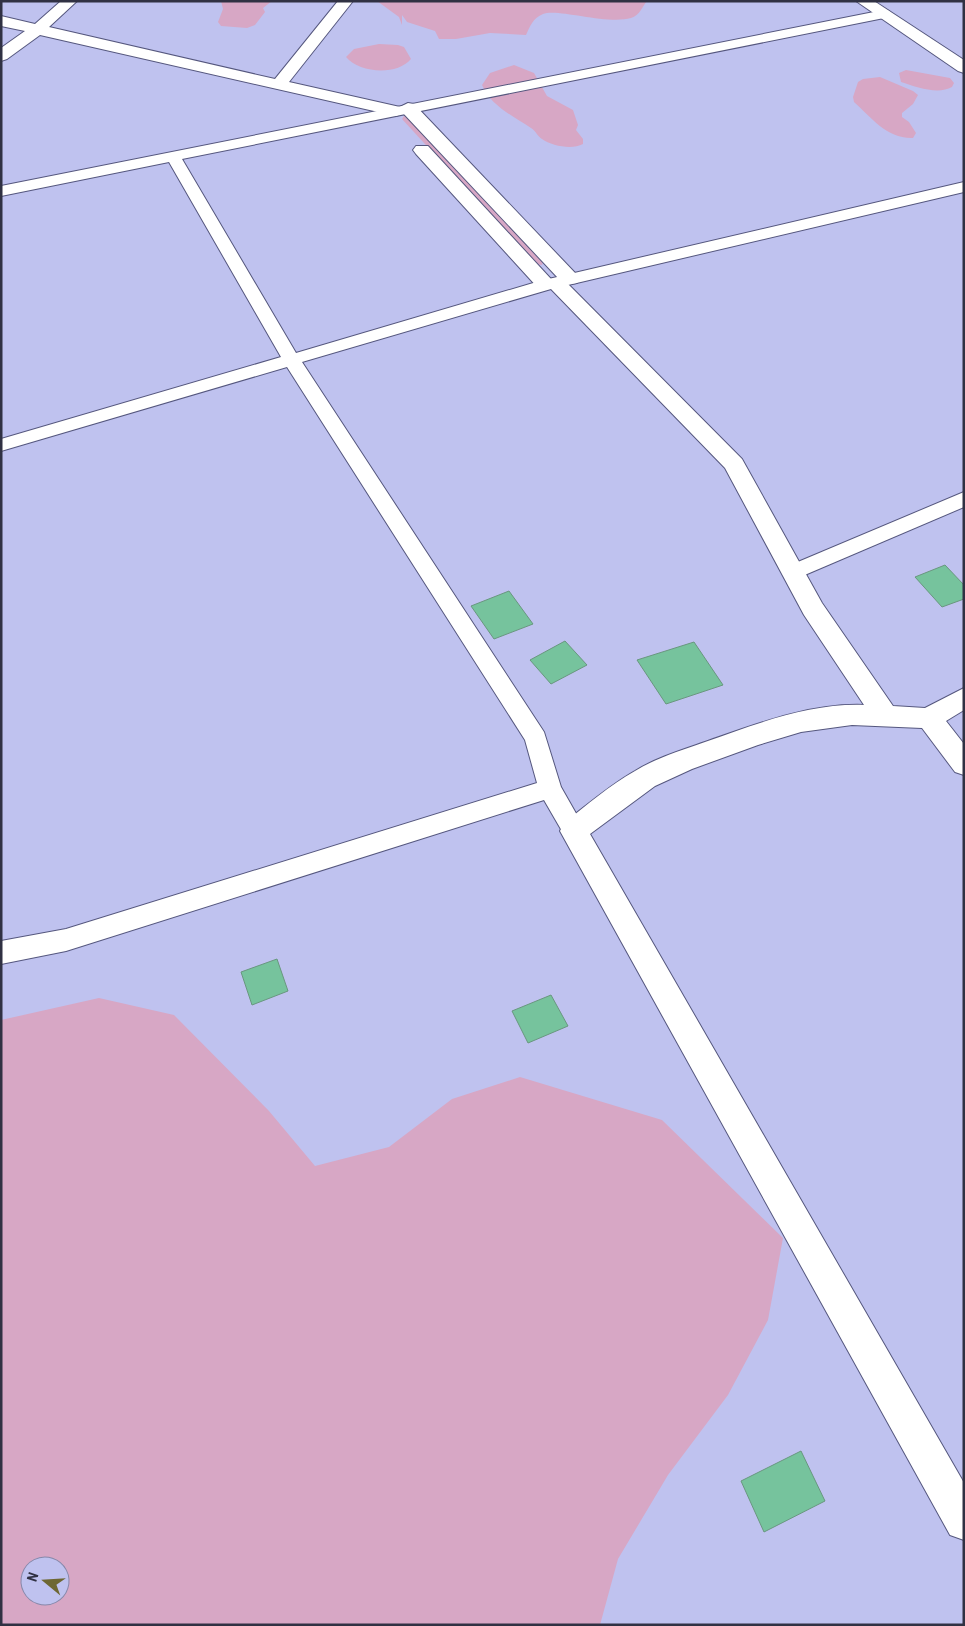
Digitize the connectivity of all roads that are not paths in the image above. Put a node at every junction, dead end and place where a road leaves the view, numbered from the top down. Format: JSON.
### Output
{"nodes":[{"id":1,"x":70,"y":1,"type":"edge"},
{"id":2,"x":346,"y":1,"type":"edge"},
{"id":3,"x":864,"y":1,"type":"edge"},
{"id":4,"x":884,"y":14,"type":"junction"},
{"id":5,"x":1,"y":21,"type":"edge"},
{"id":6,"x":38,"y":29,"type":"junction"},
{"id":7,"x":1,"y":56,"type":"edge"},
{"id":8,"x":964,"y":68,"type":"edge"},
{"id":9,"x":279,"y":84,"type":"junction"},
{"id":10,"x":400,"y":119,"type":"junction"},
{"id":11,"x":173,"y":156,"type":"junction"},
{"id":12,"x":964,"y":187,"type":"edge"},
{"id":13,"x":1,"y":191,"type":"edge"},
{"id":14,"x":557,"y":282,"type":"junction"},
{"id":15,"x":292,"y":361,"type":"junction"},
{"id":16,"x":1,"y":445,"type":"edge"},
{"id":17,"x":964,"y":499,"type":"edge"},
{"id":18,"x":793,"y":572,"type":"junction"},
{"id":19,"x":964,"y":698,"type":"edge"},
{"id":20,"x":885,"y":716,"type":"junction"},
{"id":21,"x":929,"y":718,"type":"junction"},
{"id":22,"x":964,"y":764,"type":"edge"},
{"id":23,"x":550,"y":789,"type":"junction"},
{"id":24,"x":574,"y":831,"type":"junction"},
{"id":25,"x":1,"y":954,"type":"edge"},
{"id":26,"x":964,"y":1522,"type":"edge"}],
"edges":[{"from":1,"to":6,"type":"street"},
{"from":2,"to":9,"type":"street"},
{"from":3,"to":4,"type":"street"},
{"from":4,"to":8,"type":"street"},
{"from":4,"to":10,"type":"lane"},
{"from":5,"to":6,"type":"street"},
{"from":6,"to":7,"type":"street"},
{"from":6,"to":9,"type":"street"},
{"from":9,"to":10,"type":"street"},
{"from":10,"to":11,"type":"lane"},
{"from":10,"to":14,"type":"street"},
{"from":10,"to":14,"type":"street"},
{"from":11,"to":13,"type":"lane"},
{"from":11,"to":15,"type":"lane"},
{"from":12,"to":14,"type":"lane"},
{"from":14,"to":15,"type":"lane"},
{"from":14,"to":18,"type":"street"},
{"from":15,"to":16,"type":"lane"},
{"from":15,"to":23,"type":"lane"},
{"from":17,"to":18,"type":"lane"},
{"from":18,"to":20,"type":"street"},
{"from":19,"to":21,"type":"street"},
{"from":20,"to":21,"type":"street"},
{"from":20,"to":24,"type":"street"},
{"from":21,"to":22,"type":"street"},
{"from":23,"to":24,"type":"lane"},
{"from":23,"to":25,"type":"lane"},
{"from":24,"to":26,"type":"street"}]}
